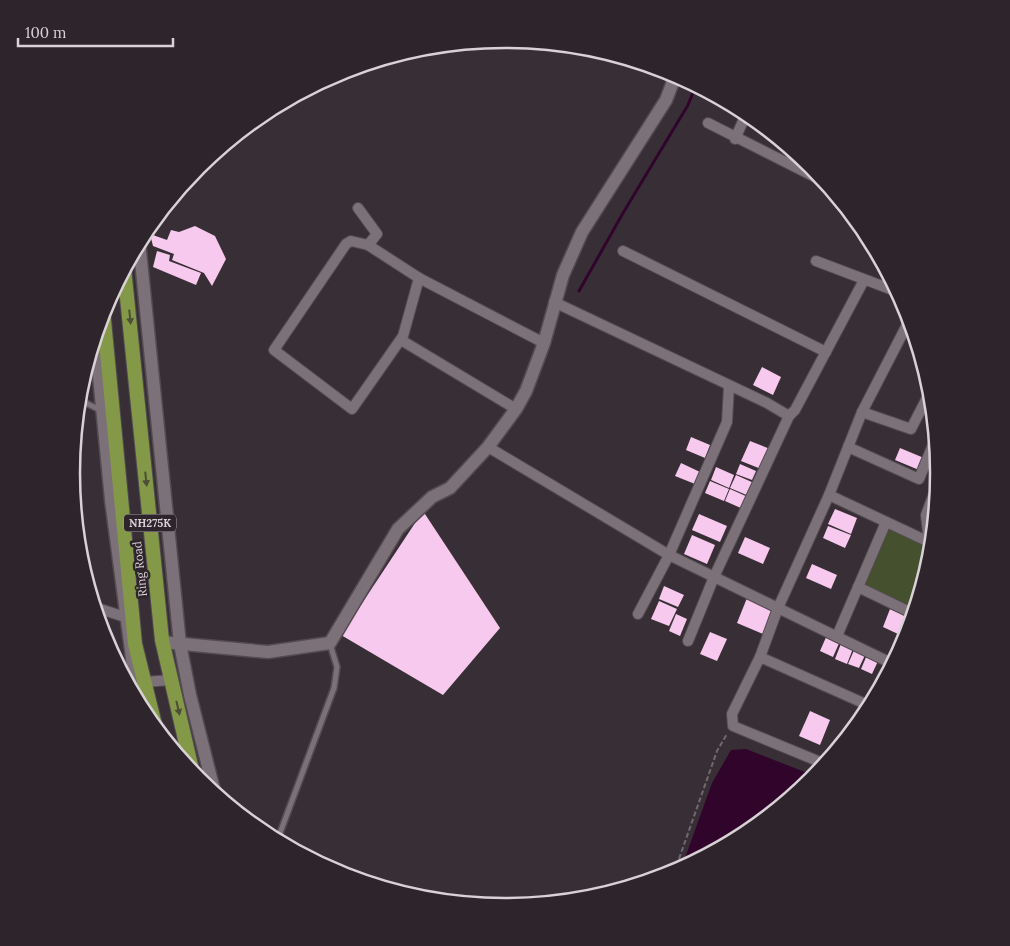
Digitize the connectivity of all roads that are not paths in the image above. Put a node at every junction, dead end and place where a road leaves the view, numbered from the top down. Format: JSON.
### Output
{"nodes":[{"id":1,"x":673,"y":82,"type":"edge"},
{"id":2,"x":743,"y":121,"type":"edge"},
{"id":3,"x":708,"y":123,"type":"dead end"},
{"id":4,"x":735,"y":139,"type":"junction"},
{"id":5,"x":803,"y":170,"type":"edge"},
{"id":6,"x":358,"y":208,"type":"dead end"},
{"id":7,"x":368,"y":245,"type":"junction"},
{"id":8,"x":623,"y":251,"type":"dead end"},
{"id":9,"x":140,"y":254,"type":"edge"},
{"id":10,"x":816,"y":261,"type":"dead end"},
{"id":11,"x":419,"y":278,"type":"junction"},
{"id":12,"x":864,"y":280,"type":"junction"},
{"id":13,"x":125,"y":281,"type":"edge"},
{"id":14,"x":889,"y":289,"type":"edge"},
{"id":15,"x":554,"y":302,"type":"junction"},
{"id":16,"x":905,"y":328,"type":"edge"},
{"id":17,"x":105,"y":329,"type":"edge"},
{"id":18,"x":401,"y":340,"type":"junction"},
{"id":19,"x":544,"y":343,"type":"junction"},
{"id":20,"x":826,"y":352,"type":"junction"},
{"id":21,"x":97,"y":353,"type":"edge"},
{"id":22,"x":729,"y":386,"type":"junction"},
{"id":23,"x":86,"y":403,"type":"edge"},
{"id":24,"x":924,"y":403,"type":"edge"},
{"id":25,"x":516,"y":409,"type":"junction"},
{"id":26,"x":103,"y":411,"type":"junction"},
{"id":27,"x":862,"y":412,"type":"junction"},
{"id":28,"x":789,"y":416,"type":"junction"},
{"id":29,"x":488,"y":447,"type":"junction"},
{"id":30,"x":848,"y":447,"type":"junction"},
{"id":31,"x":930,"y":452,"type":"edge"},
{"id":32,"x":828,"y":495,"type":"junction"},
{"id":33,"x":930,"y":504,"type":"edge"},
{"id":34,"x":886,"y":522,"type":"junction"},
{"id":35,"x":927,"y":526,"type":"edge"},
{"id":36,"x":925,"y":540,"type":"edge"},
{"id":37,"x":669,"y":556,"type":"junction"},
{"id":38,"x":714,"y":577,"type":"junction"},
{"id":39,"x":858,"y":588,"type":"junction"},
{"id":40,"x":778,"y":608,"type":"junction"},
{"id":41,"x":102,"y":610,"type":"edge"},
{"id":42,"x":908,"y":611,"type":"edge"},
{"id":43,"x":638,"y":614,"type":"dead end"},
{"id":44,"x":125,"y":618,"type":"junction"},
{"id":45,"x":837,"y":636,"type":"junction"},
{"id":46,"x":688,"y":641,"type":"dead end"},
{"id":47,"x":162,"y":642,"type":"junction"},
{"id":48,"x":330,"y":643,"type":"junction"},
{"id":49,"x":180,"y":644,"type":"junction"},
{"id":50,"x":760,"y":656,"type":"junction"},
{"id":51,"x":887,"y":661,"type":"edge"},
{"id":52,"x":171,"y":680,"type":"junction"},
{"id":53,"x":139,"y":689,"type":"edge"},
{"id":54,"x":140,"y":690,"type":"edge"},
{"id":55,"x":142,"y":694,"type":"edge"},
{"id":56,"x":863,"y":703,"type":"edge"},
{"id":57,"x":189,"y":759,"type":"edge"},
{"id":58,"x":818,"y":761,"type":"edge"},
{"id":59,"x":212,"y":781,"type":"edge"},
{"id":60,"x":280,"y":834,"type":"edge"}],
"edges":[{"from":1,"to":15,"type":"street"},
{"from":2,"to":4,"type":"street"},
{"from":3,"to":4,"type":"street"},
{"from":4,"to":5,"type":"street"},
{"from":6,"to":7,"type":"street"},
{"from":7,"to":11,"type":"street"},
{"from":7,"to":18,"type":"street"},
{"from":8,"to":20,"type":"street"},
{"from":9,"to":49,"type":"street"},
{"from":10,"to":12,"type":"street"},
{"from":11,"to":18,"type":"street"},
{"from":11,"to":19,"type":"street"},
{"from":12,"to":14,"type":"street"},
{"from":12,"to":20,"type":"street"},
{"from":13,"to":47,"type":"highway","name":"Ring Road","number":"NH275K","one_way":true},
{"from":15,"to":19,"type":"street"},
{"from":15,"to":22,"type":"street"},
{"from":16,"to":27,"type":"street"},
{"from":17,"to":54,"type":"highway","name":"Ring Road","number":"NH275K"},
{"from":18,"to":25,"type":"street"},
{"from":19,"to":25,"type":"street"},
{"from":20,"to":28,"type":"street"},
{"from":21,"to":26,"type":"street"},
{"from":22,"to":28,"type":"street"},
{"from":22,"to":37,"type":"street"},
{"from":23,"to":26,"type":"lane"},
{"from":24,"to":27,"type":"street"},
{"from":25,"to":29,"type":"street"},
{"from":26,"to":44,"type":"street"},
{"from":27,"to":30,"type":"street"},
{"from":28,"to":38,"type":"street"},
{"from":29,"to":37,"type":"street"},
{"from":29,"to":48,"type":"street"},
{"from":30,"to":31,"type":"street"},
{"from":30,"to":32,"type":"street"},
{"from":32,"to":34,"type":"street"},
{"from":32,"to":40,"type":"street"},
{"from":33,"to":35,"type":"street"},
{"from":34,"to":36,"type":"street"},
{"from":34,"to":39,"type":"street"},
{"from":37,"to":38,"type":"street"},
{"from":37,"to":43,"type":"street"},
{"from":38,"to":40,"type":"street"},
{"from":38,"to":46,"type":"street"},
{"from":39,"to":42,"type":"street"},
{"from":39,"to":45,"type":"street"},
{"from":40,"to":45,"type":"street"},
{"from":40,"to":50,"type":"street"},
{"from":41,"to":44,"type":"street"},
{"from":44,"to":53,"type":"street"},
{"from":45,"to":51,"type":"street"},
{"from":47,"to":49,"type":"street"},
{"from":47,"to":52,"type":"highway","name":"Ring Road","number":"NH275K"},
{"from":48,"to":49,"type":"street"},
{"from":48,"to":60,"type":"lane"},
{"from":49,"to":59,"type":"street"},
{"from":50,"to":56,"type":"street"},
{"from":50,"to":58,"type":"street"},
{"from":52,"to":55,"type":"street"},
{"from":52,"to":57,"type":"highway","name":"Ring Road","number":"NH275K","one_way":true}]}
